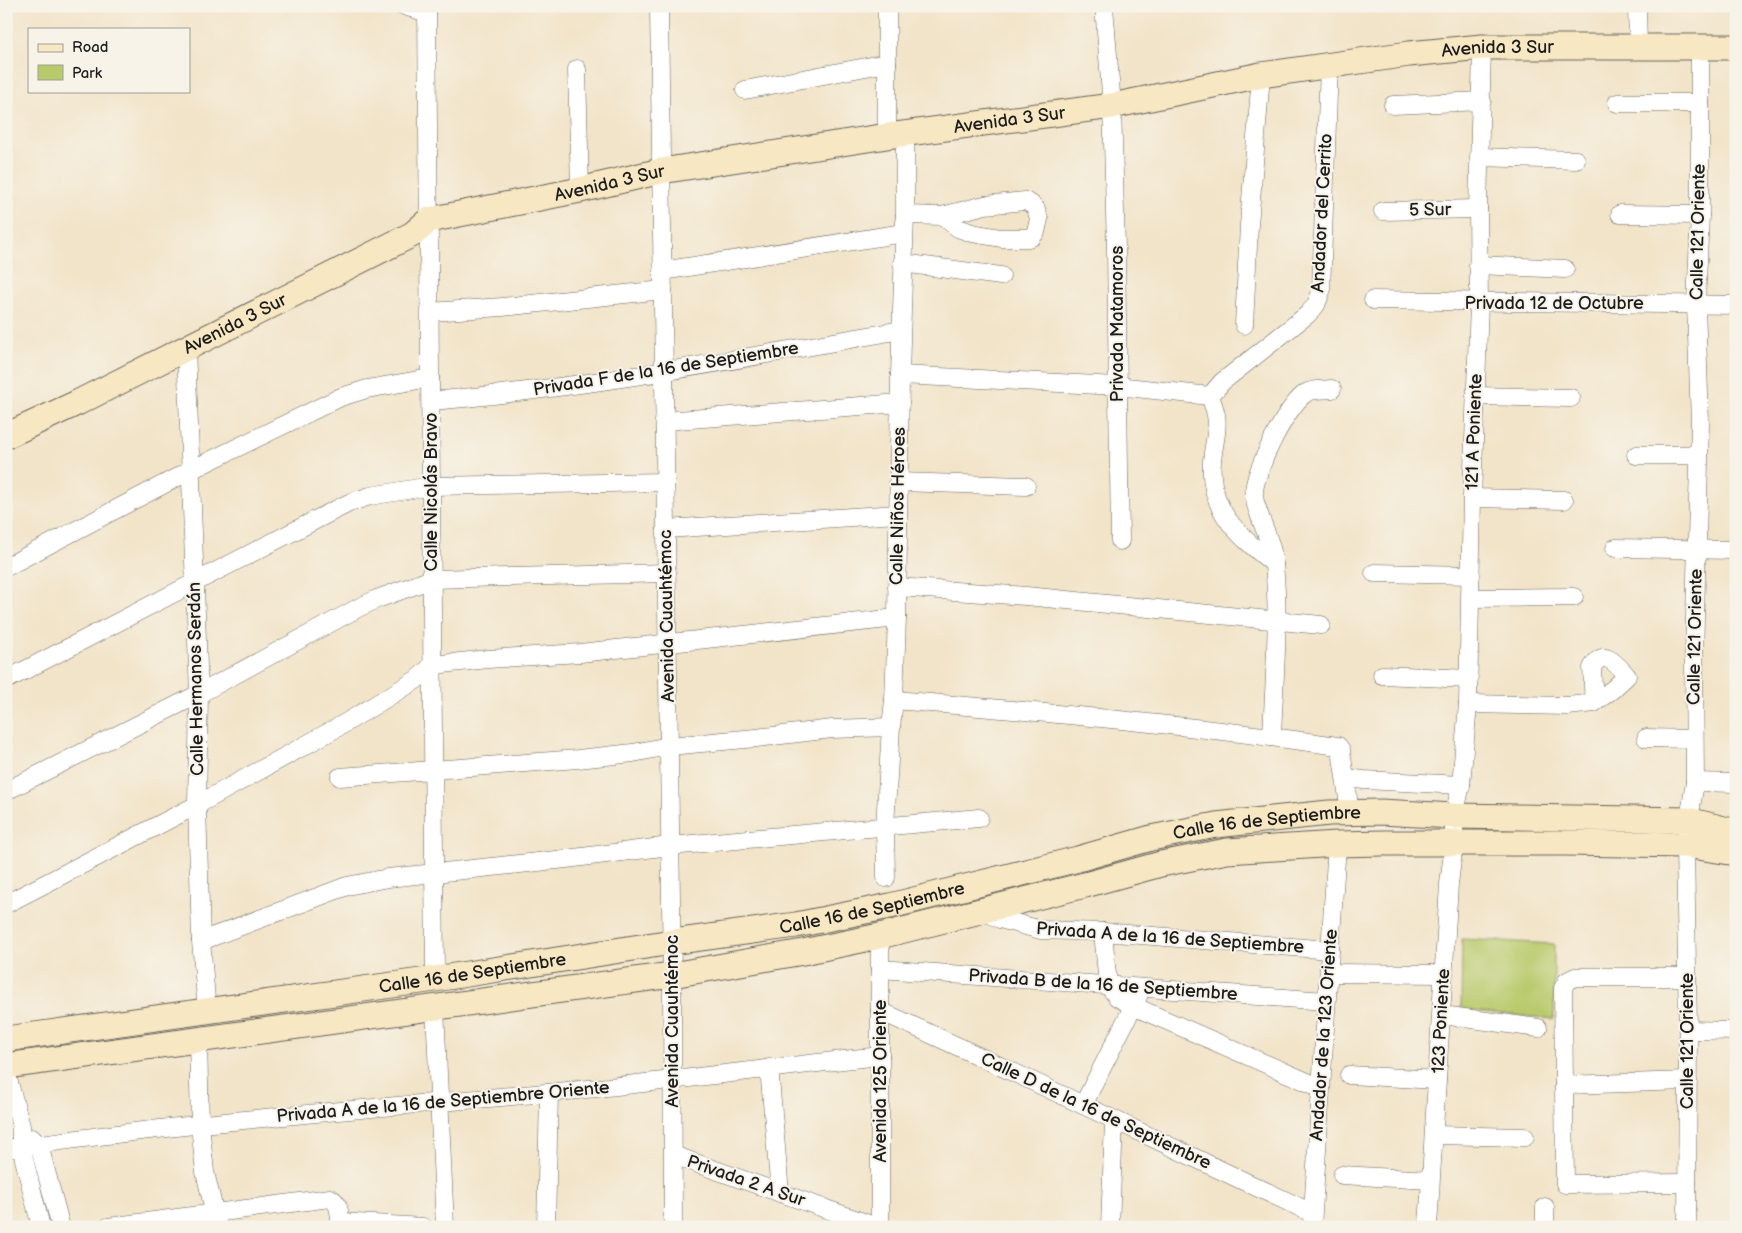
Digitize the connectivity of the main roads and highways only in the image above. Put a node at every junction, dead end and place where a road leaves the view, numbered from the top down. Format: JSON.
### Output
{"nodes":[{"id":1,"x":1736,"y":47,"type":"edge"},
{"id":2,"x":6,"y":436,"type":"edge"},
{"id":3,"x":1736,"y":832,"type":"edge"},
{"id":4,"x":1736,"y":853,"type":"edge"},
{"id":5,"x":6,"y":1039,"type":"edge"},
{"id":6,"x":6,"y":1066,"type":"edge"}],
"edges":[{"from":1,"to":2,"type":"main road","name":"Avenida 3 Sur"},
{"from":3,"to":5,"type":"main road","name":"Calle 16 de Septiembre"},
{"from":4,"to":6,"type":"main road","name":"Calle 16 de Septiembre"}]}
